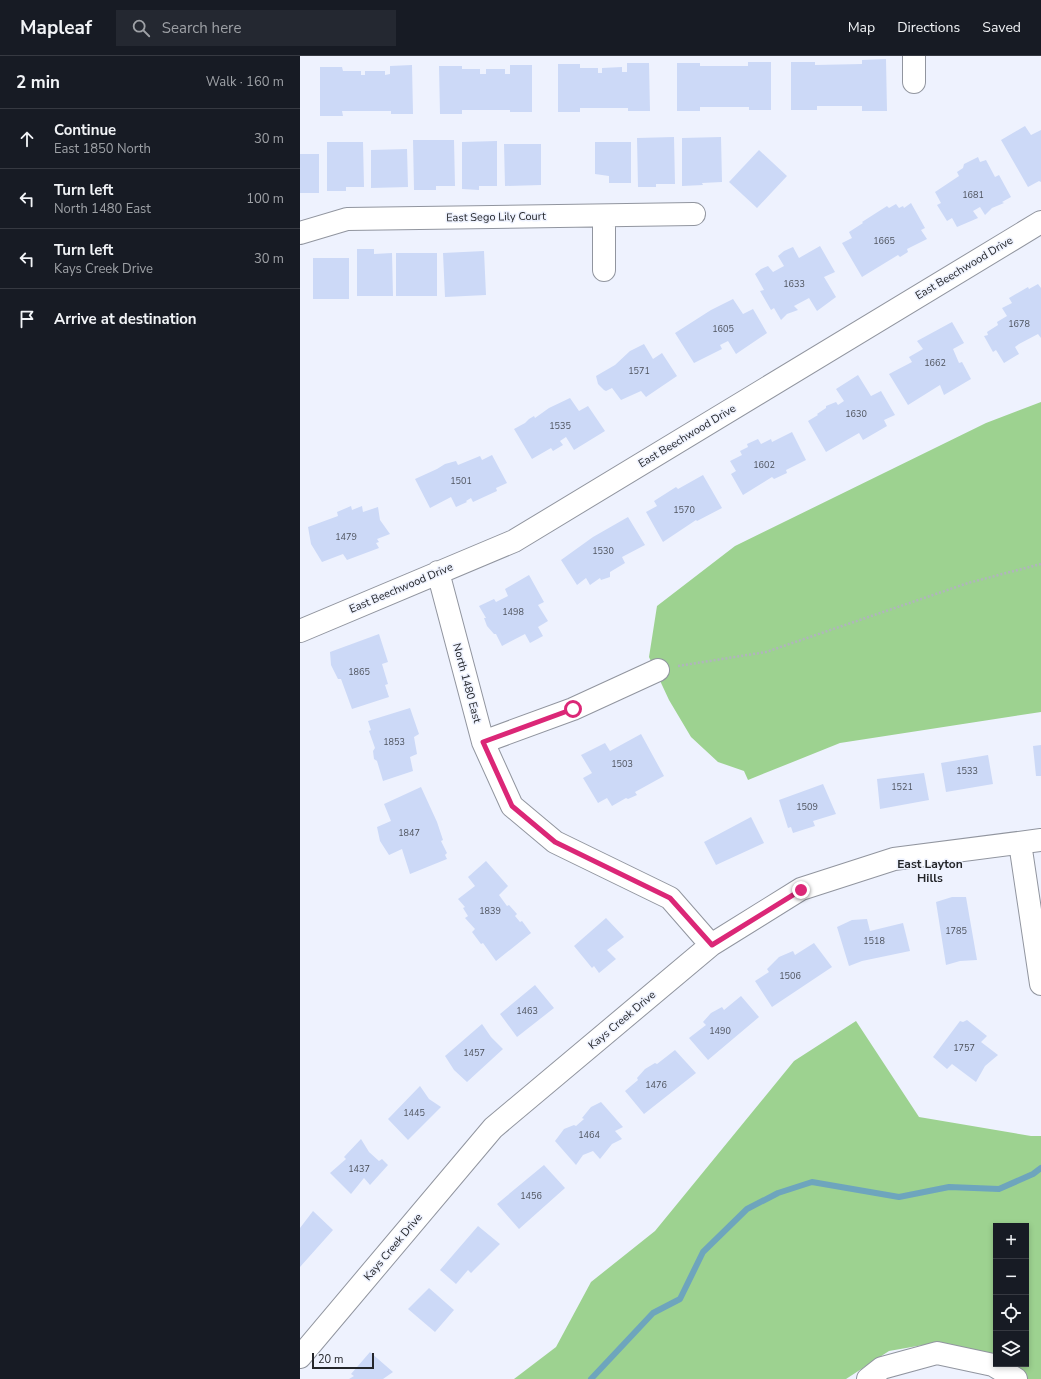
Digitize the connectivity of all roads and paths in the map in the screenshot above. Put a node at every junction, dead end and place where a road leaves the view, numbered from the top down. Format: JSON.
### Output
{"nodes":[{"id":1,"x":914,"y":56,"type":"edge"},
{"id":2,"x":914,"y":82,"type":"dead end"},
{"id":3,"x":694,"y":214,"type":"dead end"},
{"id":4,"x":604,"y":216,"type":"junction"},
{"id":5,"x":1041,"y":222,"type":"edge"},
{"id":6,"x":300,"y":233,"type":"edge"},
{"id":7,"x":604,"y":270,"type":"dead end"},
{"id":8,"x":1041,"y":564,"type":"edge"},
{"id":9,"x":438,"y":572,"type":"junction"},
{"id":10,"x":309,"y":627,"type":"edge"},
{"id":11,"x":658,"y":670,"type":"joint"},
{"id":12,"x":483,"y":742,"type":"junction"},
{"id":13,"x":1030,"y":841,"type":"edge"},
{"id":14,"x":712,"y":945,"type":"junction"},
{"id":15,"x":1041,"y":984,"type":"edge"},
{"id":16,"x":300,"y":1356,"type":"edge"},
{"id":17,"x":868,"y":1379,"type":"edge"},
{"id":18,"x":1016,"y":1379,"type":"edge"}],
"edges":[{"from":1,"to":2,"type":"street"},
{"from":3,"to":4,"type":"street","name":"East Sego Lily Court"},
{"from":4,"to":6,"type":"street","name":"East Sego Lily Court"},
{"from":4,"to":7,"type":"street"},
{"from":5,"to":9,"type":"street","name":"East Beechwood Drive"},
{"from":8,"to":11,"type":"path"},
{"from":9,"to":10,"type":"street","name":"East Beechwood Drive"},
{"from":9,"to":12,"type":"street","name":"North 1480 East"},
{"from":11,"to":12,"type":"street"},
{"from":12,"to":14,"type":"street","name":"North 1480 East"},
{"from":13,"to":14,"type":"street","name":"Kays Creek Drive"},
{"from":13,"to":15,"type":"street"},
{"from":14,"to":16,"type":"street","name":"Kays Creek Drive"},
{"from":17,"to":18,"type":"street"}]}
